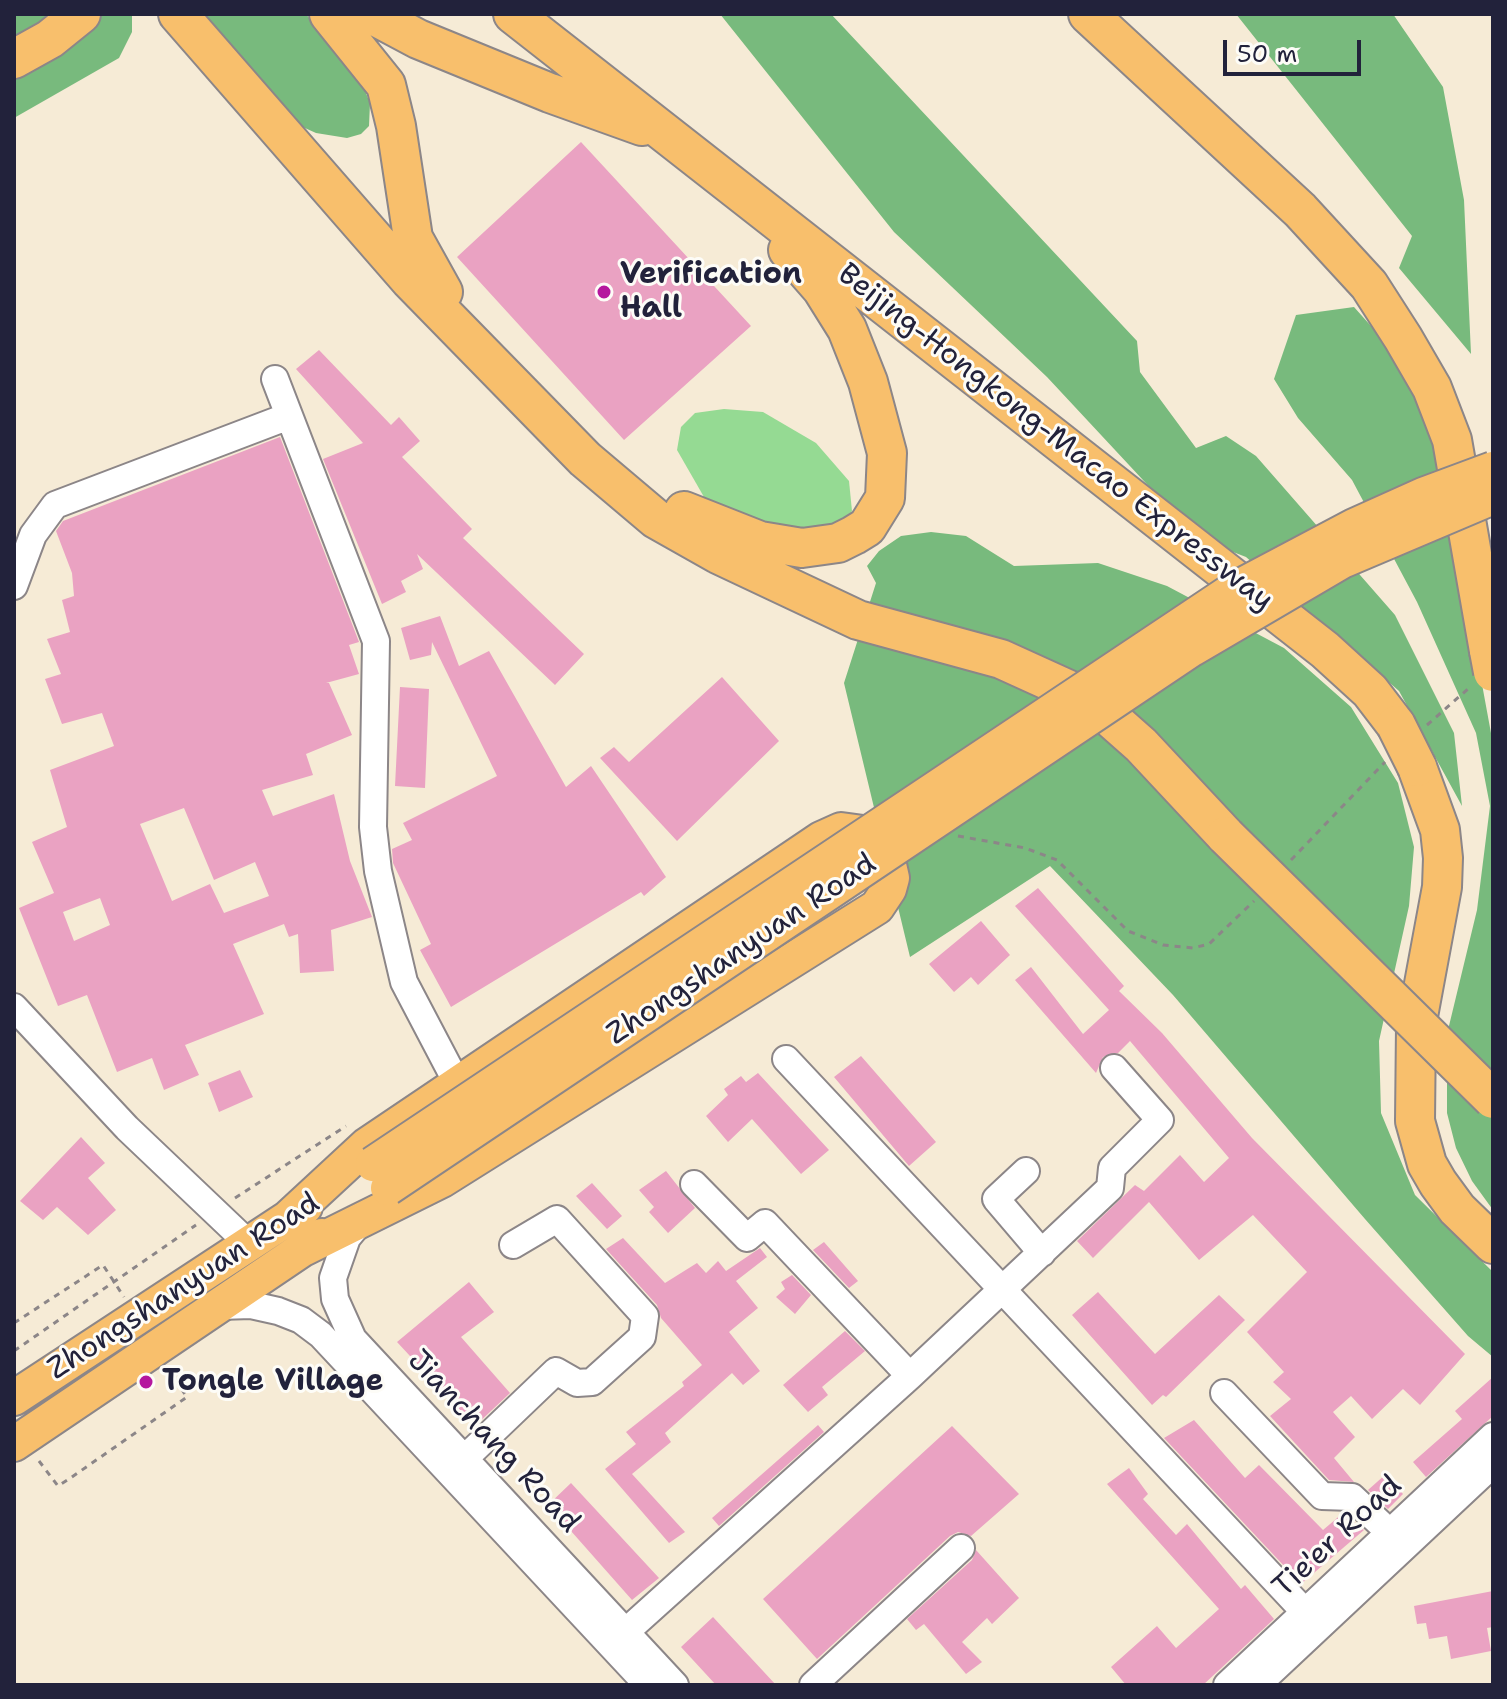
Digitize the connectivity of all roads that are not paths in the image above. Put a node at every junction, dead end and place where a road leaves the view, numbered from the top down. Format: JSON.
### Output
{"nodes":[{"id":1,"x":178,"y":14,"type":"edge"},
{"id":2,"x":329,"y":14,"type":"edge"},
{"id":3,"x":371,"y":14,"type":"edge"},
{"id":4,"x":513,"y":14,"type":"edge"},
{"id":5,"x":1088,"y":14,"type":"edge"},
{"id":6,"x":70,"y":23,"type":"edge"},
{"id":7,"x":14,"y":59,"type":"edge"},
{"id":8,"x":683,"y":144,"type":"junction"},
{"id":9,"x":716,"y":171,"type":"junction"},
{"id":10,"x":434,"y":274,"type":"junction"},
{"id":11,"x":471,"y":343,"type":"junction"},
{"id":12,"x":275,"y":379,"type":"dead end"},
{"id":13,"x":289,"y":416,"type":"junction"},
{"id":14,"x":1493,"y":469,"type":"edge"},
{"id":15,"x":1493,"y":497,"type":"edge"},
{"id":16,"x":14,"y":586,"type":"edge"},
{"id":17,"x":1491,"y":661,"type":"edge"},
{"id":18,"x":14,"y":1007,"type":"edge"},
{"id":19,"x":786,"y":1059,"type":"dead end"},
{"id":20,"x":1114,"y":1068,"type":"dead end"},
{"id":21,"x":457,"y":1083,"type":"junction"},
{"id":22,"x":1493,"y":1099,"type":"edge"},
{"id":23,"x":1026,"y":1171,"type":"dead end"},
{"id":24,"x":380,"y":1176,"type":"junction"},
{"id":25,"x":694,"y":1184,"type":"dead end"},
{"id":26,"x":287,"y":1219,"type":"junction"},
{"id":27,"x":362,"y":1220,"type":"junction"},
{"id":28,"x":249,"y":1244,"type":"junction"},
{"id":29,"x":1493,"y":1244,"type":"edge"},
{"id":30,"x":513,"y":1245,"type":"dead end"},
{"id":31,"x":303,"y":1249,"type":"junction"},
{"id":32,"x":1042,"y":1253,"type":"junction"},
{"id":33,"x":1002,"y":1290,"type":"junction"},
{"id":34,"x":220,"y":1306,"type":"junction"},
{"id":35,"x":910,"y":1376,"type":"junction"},
{"id":36,"x":1224,"y":1393,"type":"dead end"},
{"id":37,"x":14,"y":1398,"type":"edge"},
{"id":38,"x":1493,"y":1436,"type":"edge"},
{"id":39,"x":18,"y":1441,"type":"edge"},
{"id":40,"x":464,"y":1459,"type":"junction"},
{"id":41,"x":1493,"y":1464,"type":"edge"},
{"id":42,"x":1398,"y":1540,"type":"junction"},
{"id":43,"x":961,"y":1548,"type":"dead end"},
{"id":44,"x":1312,"y":1620,"type":"junction"},
{"id":45,"x":618,"y":1639,"type":"junction"},
{"id":46,"x":648,"y":1685,"type":"edge"},
{"id":47,"x":675,"y":1685,"type":"edge"},
{"id":48,"x":813,"y":1685,"type":"edge"},
{"id":49,"x":1227,"y":1685,"type":"edge"},
{"id":50,"x":1257,"y":1685,"type":"edge"}],
"edges":[{"from":1,"to":11,"type":"highway"},
{"from":2,"to":10,"type":"highway"},
{"from":3,"to":8,"type":"highway"},
{"from":4,"to":8,"type":"highway","name":"Beijing-Hongkong-Macao Expressway"},
{"from":5,"to":17,"type":"highway"},
{"from":6,"to":7,"type":"highway"},
{"from":8,"to":9,"type":"highway","name":"Beijing-Hongkong-Macao Expressway"},
{"from":9,"to":10,"type":"highway"},
{"from":9,"to":29,"type":"highway","name":"Beijing-Hongkong-Macao Expressway","bridge":true},
{"from":10,"to":11,"type":"highway"},
{"from":11,"to":22,"type":"highway","bridge":true},
{"from":12,"to":13,"type":"street"},
{"from":13,"to":16,"type":"street"},
{"from":13,"to":21,"type":"street"},
{"from":14,"to":24,"type":"main road","name":"Zhongshanyuan Road","bridge":true},
{"from":15,"to":24,"type":"main road","name":"Zhongshanyuan Road","bridge":true},
{"from":18,"to":28,"type":"street"},
{"from":19,"to":33,"type":"street"},
{"from":20,"to":32,"type":"street"},
{"from":21,"to":26,"type":"main road"},
{"from":21,"to":27,"type":"main road"},
{"from":23,"to":32,"type":"street"},
{"from":24,"to":26,"type":"main road","name":"Zhongshanyuan Road"},
{"from":24,"to":31,"type":"main road","name":"Zhongshanyuan Road"},
{"from":25,"to":35,"type":"street"},
{"from":26,"to":28,"type":"main road","name":"Zhongshanyuan Road"},
{"from":27,"to":31,"type":"main road"},
{"from":27,"to":40,"type":"street","name":"Jianchang Road"},
{"from":28,"to":37,"type":"main road","name":"Zhongshanyuan Road"},
{"from":30,"to":40,"type":"street"},
{"from":31,"to":34,"type":"main road","name":"Zhongshanyuan Road"},
{"from":32,"to":33,"type":"street"},
{"from":33,"to":35,"type":"street"},
{"from":33,"to":44,"type":"street"},
{"from":34,"to":39,"type":"main road","name":"Zhongshanyuan Road"},
{"from":34,"to":45,"type":"street","name":"Jianchang Road"},
{"from":35,"to":45,"type":"street"},
{"from":36,"to":42,"type":"street"},
{"from":38,"to":42,"type":"street","name":"Tie'er Road"},
{"from":40,"to":45,"type":"street","name":"Jianchang Road"},
{"from":41,"to":42,"type":"street","name":"Tie'er Road"},
{"from":42,"to":44,"type":"street","name":"Tie'er Road"},
{"from":43,"to":48,"type":"street"},
{"from":44,"to":49,"type":"street","name":"Tie'er Road"},
{"from":44,"to":50,"type":"street","name":"Tie'er Road"},
{"from":45,"to":46,"type":"street","name":"Jianchang Road"},
{"from":45,"to":47,"type":"street","name":"Jianchang Road"}]}
